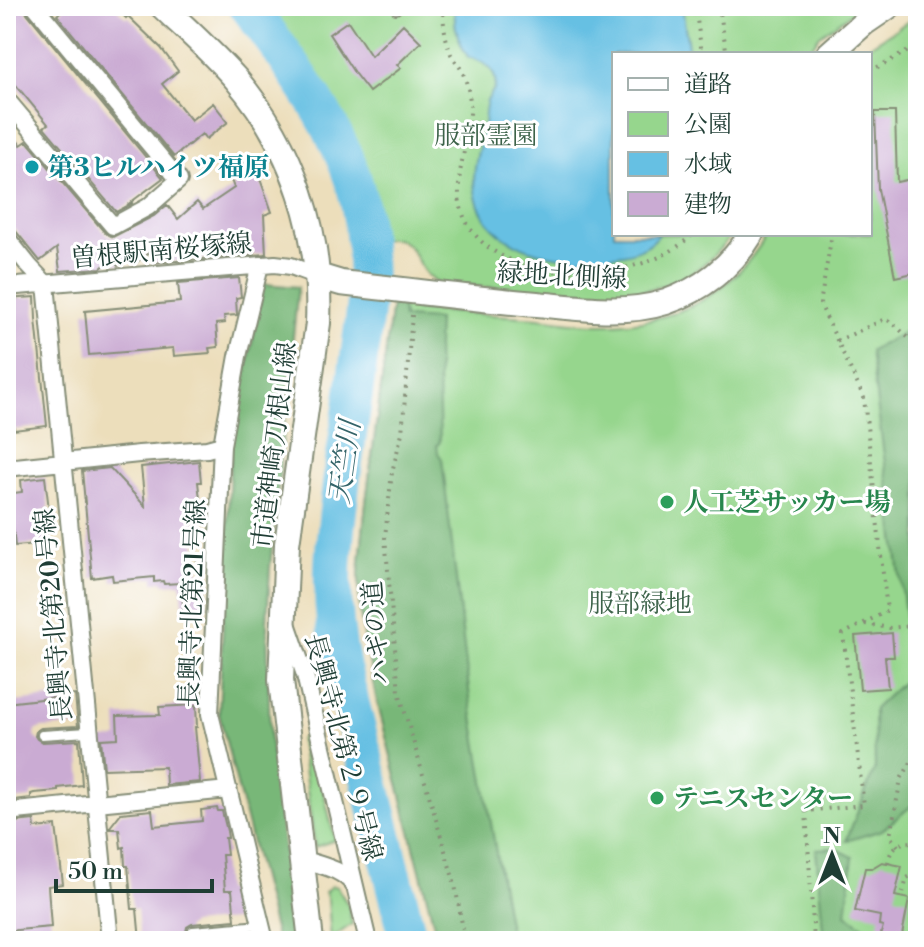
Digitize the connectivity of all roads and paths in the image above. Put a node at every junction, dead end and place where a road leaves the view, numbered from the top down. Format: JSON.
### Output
{"nodes":[{"id":1,"x":35,"y":6,"type":"edge"},
{"id":2,"x":162,"y":6,"type":"edge"},
{"id":3,"x":443,"y":6,"type":"edge"},
{"id":4,"x":695,"y":6,"type":"edge"},
{"id":5,"x":719,"y":6,"type":"edge"},
{"id":6,"x":889,"y":6,"type":"edge"},
{"id":7,"x":918,"y":46,"type":"edge"},
{"id":8,"x":726,"y":49,"type":"dead end"},
{"id":9,"x":702,"y":52,"type":"edge"},
{"id":10,"x":831,"y":52,"type":"edge"},
{"id":11,"x":872,"y":70,"type":"edge"},
{"id":12,"x":6,"y":99,"type":"edge"},
{"id":13,"x":689,"y":236,"type":"edge"},
{"id":14,"x":749,"y":236,"type":"edge"},
{"id":15,"x":832,"y":236,"type":"edge"},
{"id":16,"x":6,"y":237,"type":"edge"},
{"id":17,"x":260,"y":265,"type":"junction"},
{"id":18,"x":330,"y":279,"type":"junction"},
{"id":19,"x":46,"y":284,"type":"junction"},
{"id":20,"x":6,"y":287,"type":"edge"},
{"id":21,"x":412,"y":315,"type":"dead end"},
{"id":22,"x":837,"y":341,"type":"junction"},
{"id":23,"x":918,"y":344,"type":"edge"},
{"id":24,"x":222,"y":445,"type":"junction"},
{"id":25,"x":62,"y":461,"type":"junction"},
{"id":26,"x":6,"y":468,"type":"edge"},
{"id":27,"x":285,"y":617,"type":"junction"},
{"id":28,"x":862,"y":624,"type":"junction"},
{"id":29,"x":918,"y":625,"type":"edge"},
{"id":30,"x":88,"y":732,"type":"junction"},
{"id":31,"x":42,"y":735,"type":"dead end"},
{"id":32,"x":918,"y":745,"type":"edge"},
{"id":33,"x":228,"y":790,"type":"junction"},
{"id":34,"x":95,"y":803,"type":"junction"},
{"id":35,"x":6,"y":812,"type":"edge"},
{"id":36,"x":918,"y":843,"type":"edge"},
{"id":37,"x":898,"y":846,"type":"junction"},
{"id":38,"x":301,"y":859,"type":"junction"},
{"id":39,"x":888,"y":863,"type":"dead end"},
{"id":40,"x":918,"y":872,"type":"edge"},
{"id":41,"x":356,"y":888,"type":"junction"},
{"id":42,"x":903,"y":893,"type":"dead end"},
{"id":43,"x":193,"y":931,"type":"dead end"},
{"id":44,"x":263,"y":933,"type":"edge"},
{"id":45,"x":110,"y":941,"type":"edge"},
{"id":46,"x":311,"y":941,"type":"edge"},
{"id":47,"x":368,"y":941,"type":"edge"},
{"id":48,"x":465,"y":941,"type":"edge"},
{"id":49,"x":814,"y":941,"type":"edge"}],
"edges":[{"from":1,"to":12,"type":"street"},
{"from":2,"to":18,"type":"street","name":"市道神崎刀根山線"},
{"from":3,"to":13,"type":"path"},
{"from":4,"to":9,"type":"path"},
{"from":5,"to":8,"type":"path"},
{"from":6,"to":10,"type":"street"},
{"from":7,"to":11,"type":"path"},
{"from":14,"to":18,"type":"street","name":"緑地北側線"},
{"from":15,"to":22,"type":"path"},
{"from":16,"to":19,"type":"street"},
{"from":17,"to":18,"type":"street","name":"曽根駅南桜塚線"},
{"from":17,"to":19,"type":"street","name":"曽根駅南桜塚線"},
{"from":17,"to":24,"type":"street","name":"長興寺北第21号線"},
{"from":18,"to":27,"type":"street","name":"市道神崎刀根山線"},
{"from":19,"to":20,"type":"street","name":"曽根駅南桜塚線"},
{"from":19,"to":25,"type":"street","name":"長興寺北第20号線"},
{"from":21,"to":48,"type":"path","name":"ハギの道"},
{"from":22,"to":23,"type":"path"},
{"from":22,"to":28,"type":"path"},
{"from":24,"to":25,"type":"street"},
{"from":24,"to":33,"type":"street","name":"長興寺北第21号線"},
{"from":25,"to":26,"type":"street"},
{"from":25,"to":30,"type":"street","name":"長興寺北第20号線"},
{"from":27,"to":38,"type":"street","name":"市道神崎刀根山線"},
{"from":27,"to":41,"type":"street","name":"長興寺北第２９号線"},
{"from":28,"to":29,"type":"path"},
{"from":28,"to":49,"type":"path"},
{"from":30,"to":31,"type":"lane"},
{"from":30,"to":34,"type":"street","name":"長興寺北第20号線"},
{"from":32,"to":37,"type":"path"},
{"from":33,"to":34,"type":"street"},
{"from":33,"to":44,"type":"street","name":"長興寺北第21号線"},
{"from":34,"to":35,"type":"street"},
{"from":34,"to":45,"type":"street","name":"長興寺北第20号線"},
{"from":36,"to":37,"type":"path"},
{"from":37,"to":39,"type":"path"},
{"from":38,"to":41,"type":"street","name":"長興寺北第２９号線"},
{"from":38,"to":46,"type":"street","name":"市道神崎刀根山線"},
{"from":40,"to":42,"type":"path"},
{"from":41,"to":47,"type":"street","name":"長興寺北第２９号線"},
{"from":43,"to":44,"type":"lane"}]}
